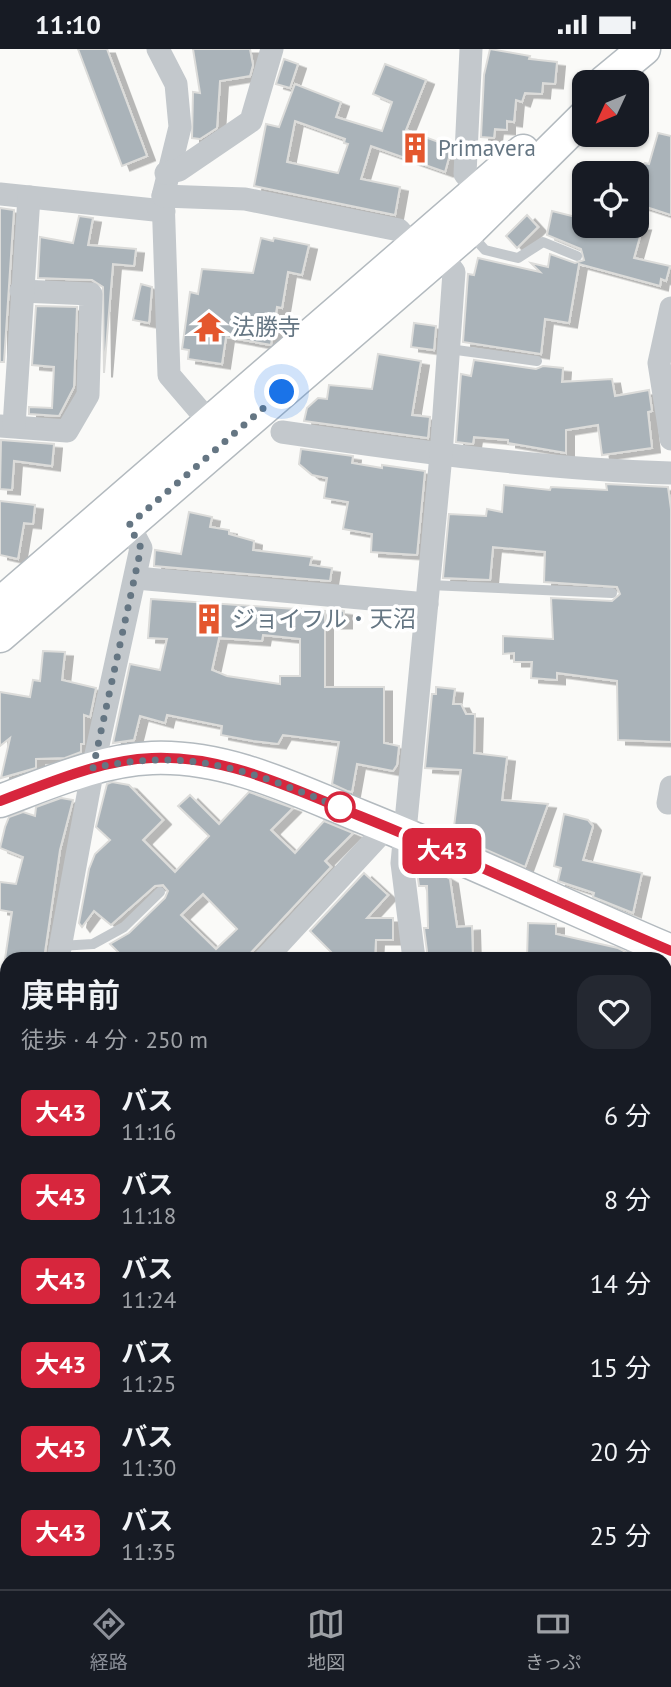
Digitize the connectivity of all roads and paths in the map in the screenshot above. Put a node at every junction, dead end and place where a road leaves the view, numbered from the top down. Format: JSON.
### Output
{"nodes":[{"id":1,"x":158,"y":49,"type":"edge"},
{"id":2,"x":272,"y":49,"type":"edge"},
{"id":3,"x":471,"y":49,"type":"edge"},
{"id":4,"x":644,"y":49,"type":"edge"},
{"id":5,"x":653,"y":49,"type":"edge"},
{"id":6,"x":619,"y":70,"type":"edge"},
{"id":7,"x":632,"y":70,"type":"edge"},
{"id":8,"x":572,"y":108,"type":"edge"},
{"id":9,"x":572,"y":129,"type":"edge"},
{"id":10,"x":166,"y":173,"type":"junction"},
{"id":11,"x":478,"y":190,"type":"junction"},
{"id":12,"x":0,"y":194,"type":"edge"},
{"id":13,"x":29,"y":197,"type":"junction"},
{"id":14,"x":163,"y":204,"type":"junction"},
{"id":15,"x":469,"y":231,"type":"junction"},
{"id":16,"x":427,"y":250,"type":"junction"},
{"id":17,"x":577,"y":256,"type":"dead end"},
{"id":18,"x":21,"y":291,"type":"junction"},
{"id":19,"x":671,"y":308,"type":"edge"},
{"id":20,"x":449,"y":349,"type":"junction"},
{"id":21,"x":537,"y":361,"type":"dead end"},
{"id":22,"x":211,"y":424,"type":"junction"},
{"id":23,"x":7,"y":426,"type":"edge"},
{"id":24,"x":282,"y":432,"type":"dead end"},
{"id":25,"x":671,"y":439,"type":"edge"},
{"id":26,"x":441,"y":456,"type":"junction"},
{"id":27,"x":671,"y":473,"type":"edge"},
{"id":28,"x":129,"y":525,"type":"junction"},
{"id":29,"x":136,"y":578,"type":"junction"},
{"id":30,"x":612,"y":593,"type":"dead end"},
{"id":31,"x":428,"y":594,"type":"junction"},
{"id":32,"x":0,"y":604,"type":"edge"},
{"id":33,"x":0,"y":636,"type":"edge"},
{"id":34,"x":93,"y":768,"type":"junction"},
{"id":35,"x":0,"y":801,"type":"edge"},
{"id":36,"x":396,"y":831,"type":"junction"},
{"id":37,"x":160,"y":892,"type":"dead end"},
{"id":38,"x":639,"y":949,"type":"edge"},
{"id":39,"x":671,"y":951,"type":"edge"},
{"id":40,"x":59,"y":952,"type":"edge"},
{"id":41,"x":272,"y":952,"type":"edge"},
{"id":42,"x":413,"y":952,"type":"edge"}],
"edges":[{"from":1,"to":10,"type":"street"},
{"from":2,"to":10,"type":"street"},
{"from":3,"to":11,"type":"street"},
{"from":4,"to":6,"type":"street"},
{"from":5,"to":7,"type":"street"},
{"from":8,"to":11,"type":"street"},
{"from":9,"to":15,"type":"street"},
{"from":10,"to":14,"type":"street"},
{"from":11,"to":16,"type":"street"},
{"from":12,"to":13,"type":"street"},
{"from":13,"to":14,"type":"street"},
{"from":13,"to":18,"type":"street"},
{"from":14,"to":16,"type":"street"},
{"from":14,"to":22,"type":"street"},
{"from":15,"to":16,"type":"street"},
{"from":15,"to":17,"type":"lane"},
{"from":16,"to":20,"type":"street"},
{"from":16,"to":22,"type":"street"},
{"from":16,"to":28,"type":"street"},
{"from":18,"to":23,"type":"street"},
{"from":18,"to":23,"type":"street"},
{"from":19,"to":25,"type":"street"},
{"from":20,"to":21,"type":"lane"},
{"from":20,"to":26,"type":"street"},
{"from":22,"to":32,"type":"street"},
{"from":24,"to":26,"type":"street"},
{"from":26,"to":27,"type":"street"},
{"from":26,"to":31,"type":"street"},
{"from":28,"to":29,"type":"street"},
{"from":28,"to":33,"type":"street"},
{"from":29,"to":31,"type":"street"},
{"from":29,"to":34,"type":"street"},
{"from":30,"to":31,"type":"lane"},
{"from":31,"to":36,"type":"street"},
{"from":34,"to":35,"type":"street"},
{"from":34,"to":36,"type":"street"},
{"from":34,"to":40,"type":"street"},
{"from":36,"to":38,"type":"street"},
{"from":36,"to":41,"type":"street"},
{"from":36,"to":42,"type":"street"},
{"from":37,"to":40,"type":"lane"},
{"from":38,"to":39,"type":"street"}]}
